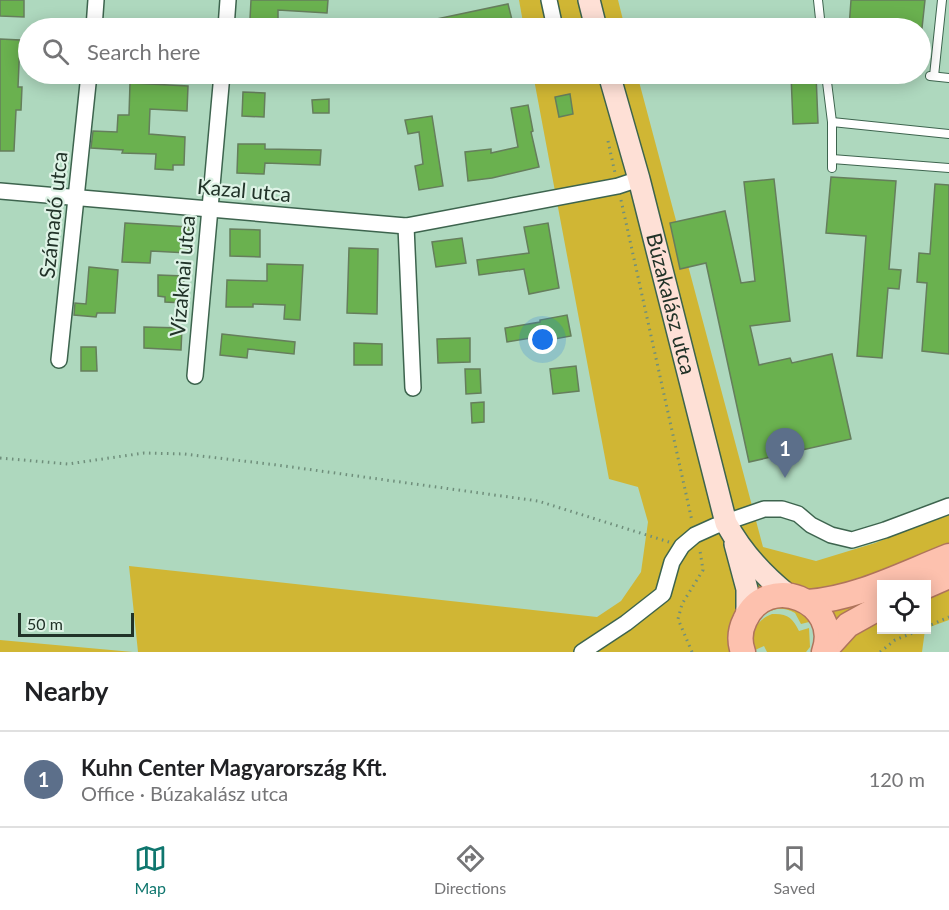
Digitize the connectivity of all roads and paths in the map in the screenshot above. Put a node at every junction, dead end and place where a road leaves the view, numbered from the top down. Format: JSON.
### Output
{"nodes":[{"id":1,"x":96,"y":0,"type":"edge"},
{"id":2,"x":228,"y":0,"type":"edge"},
{"id":3,"x":549,"y":0,"type":"edge"},
{"id":4,"x":589,"y":0,"type":"edge"},
{"id":5,"x":818,"y":0,"type":"edge"},
{"id":6,"x":942,"y":0,"type":"edge"},
{"id":7,"x":94,"y":18,"type":"edge"},
{"id":8,"x":227,"y":18,"type":"edge"},
{"id":9,"x":553,"y":18,"type":"edge"},
{"id":10,"x":594,"y":18,"type":"edge"},
{"id":11,"x":820,"y":18,"type":"edge"},
{"id":12,"x":949,"y":78,"type":"edge"},
{"id":13,"x":88,"y":84,"type":"edge"},
{"id":14,"x":221,"y":84,"type":"edge"},
{"id":15,"x":612,"y":84,"type":"edge"},
{"id":16,"x":827,"y":84,"type":"edge"},
{"id":17,"x":832,"y":122,"type":"junction"},
{"id":18,"x":949,"y":134,"type":"edge"},
{"id":19,"x":608,"y":140,"type":"dead end"},
{"id":20,"x":832,"y":159,"type":"junction"},
{"id":21,"x":832,"y":168,"type":"dead end"},
{"id":22,"x":949,"y":168,"type":"edge"},
{"id":23,"x":639,"y":179,"type":"junction"},
{"id":24,"x":618,"y":186,"type":"junction"},
{"id":25,"x":0,"y":191,"type":"edge"},
{"id":26,"x":77,"y":197,"type":"junction"},
{"id":27,"x":210,"y":209,"type":"junction"},
{"id":28,"x":406,"y":226,"type":"junction"},
{"id":29,"x":59,"y":360,"type":"dead end"},
{"id":30,"x":195,"y":376,"type":"dead end"},
{"id":31,"x":413,"y":388,"type":"dead end"},
{"id":32,"x":0,"y":458,"type":"edge"},
{"id":33,"x":949,"y":506,"type":"edge"},
{"id":34,"x":729,"y":529,"type":"junction"},
{"id":35,"x":695,"y":535,"type":"junction"},
{"id":36,"x":682,"y":546,"type":"junction"},
{"id":37,"x":701,"y":553,"type":"dead end"},
{"id":38,"x":949,"y":556,"type":"edge"},
{"id":39,"x":949,"y":576,"type":"edge"},
{"id":40,"x":931,"y":584,"type":"edge"},
{"id":41,"x":798,"y":599,"type":"junction"},
{"id":42,"x":877,"y":609,"type":"edge"},
{"id":43,"x":747,"y":615,"type":"junction"},
{"id":44,"x":949,"y":617,"type":"edge"},
{"id":45,"x":931,"y":625,"type":"edge"},
{"id":46,"x":910,"y":634,"type":"edge"},
{"id":47,"x":737,"y":648,"type":"edge"},
{"id":48,"x":825,"y":651,"type":"edge"},
{"id":49,"x":582,"y":652,"type":"edge"},
{"id":50,"x":692,"y":652,"type":"edge"},
{"id":51,"x":880,"y":652,"type":"edge"}],
"edges":[{"from":1,"to":7,"type":"street"},
{"from":2,"to":8,"type":"street"},
{"from":3,"to":9,"type":"street"},
{"from":4,"to":10,"type":"street"},
{"from":5,"to":11,"type":"lane"},
{"from":6,"to":12,"type":"lane"},
{"from":13,"to":26,"type":"street","name":"Számadó utca"},
{"from":14,"to":27,"type":"street","name":"Vízaknai utca"},
{"from":15,"to":23,"type":"street","name":"Búzakalász utca"},
{"from":16,"to":17,"type":"lane"},
{"from":17,"to":18,"type":"lane"},
{"from":17,"to":20,"type":"lane"},
{"from":19,"to":24,"type":"path"},
{"from":20,"to":21,"type":"lane"},
{"from":20,"to":22,"type":"lane"},
{"from":23,"to":24,"type":"street","name":"Kazal utca"},
{"from":23,"to":34,"type":"street","name":"Búzakalász utca"},
{"from":24,"to":28,"type":"street","name":"Kazal utca"},
{"from":24,"to":35,"type":"path"},
{"from":25,"to":26,"type":"street","name":"Kazal utca"},
{"from":26,"to":27,"type":"street","name":"Kazal utca"},
{"from":26,"to":29,"type":"street","name":"Számadó utca"},
{"from":27,"to":28,"type":"street","name":"Kazal utca"},
{"from":27,"to":30,"type":"street","name":"Vízaknai utca"},
{"from":28,"to":31,"type":"street"},
{"from":32,"to":36,"type":"path"},
{"from":33,"to":34,"type":"street"},
{"from":34,"to":35,"type":"street"},
{"from":34,"to":41,"type":"street","name":"Búzakalász utca"},
{"from":34,"to":43,"type":"street","name":"Búzakalász utca"},
{"from":35,"to":36,"type":"street"},
{"from":36,"to":49,"type":"street"},
{"from":37,"to":50,"type":"path"},
{"from":38,"to":41,"type":"main road"},
{"from":39,"to":40,"type":"main road"},
{"from":41,"to":43,"type":"main road"},
{"from":41,"to":48,"type":"main road"},
{"from":42,"to":48,"type":"main road"},
{"from":43,"to":47,"type":"main road"},
{"from":44,"to":45,"type":"path"},
{"from":46,"to":51,"type":"path"}]}
